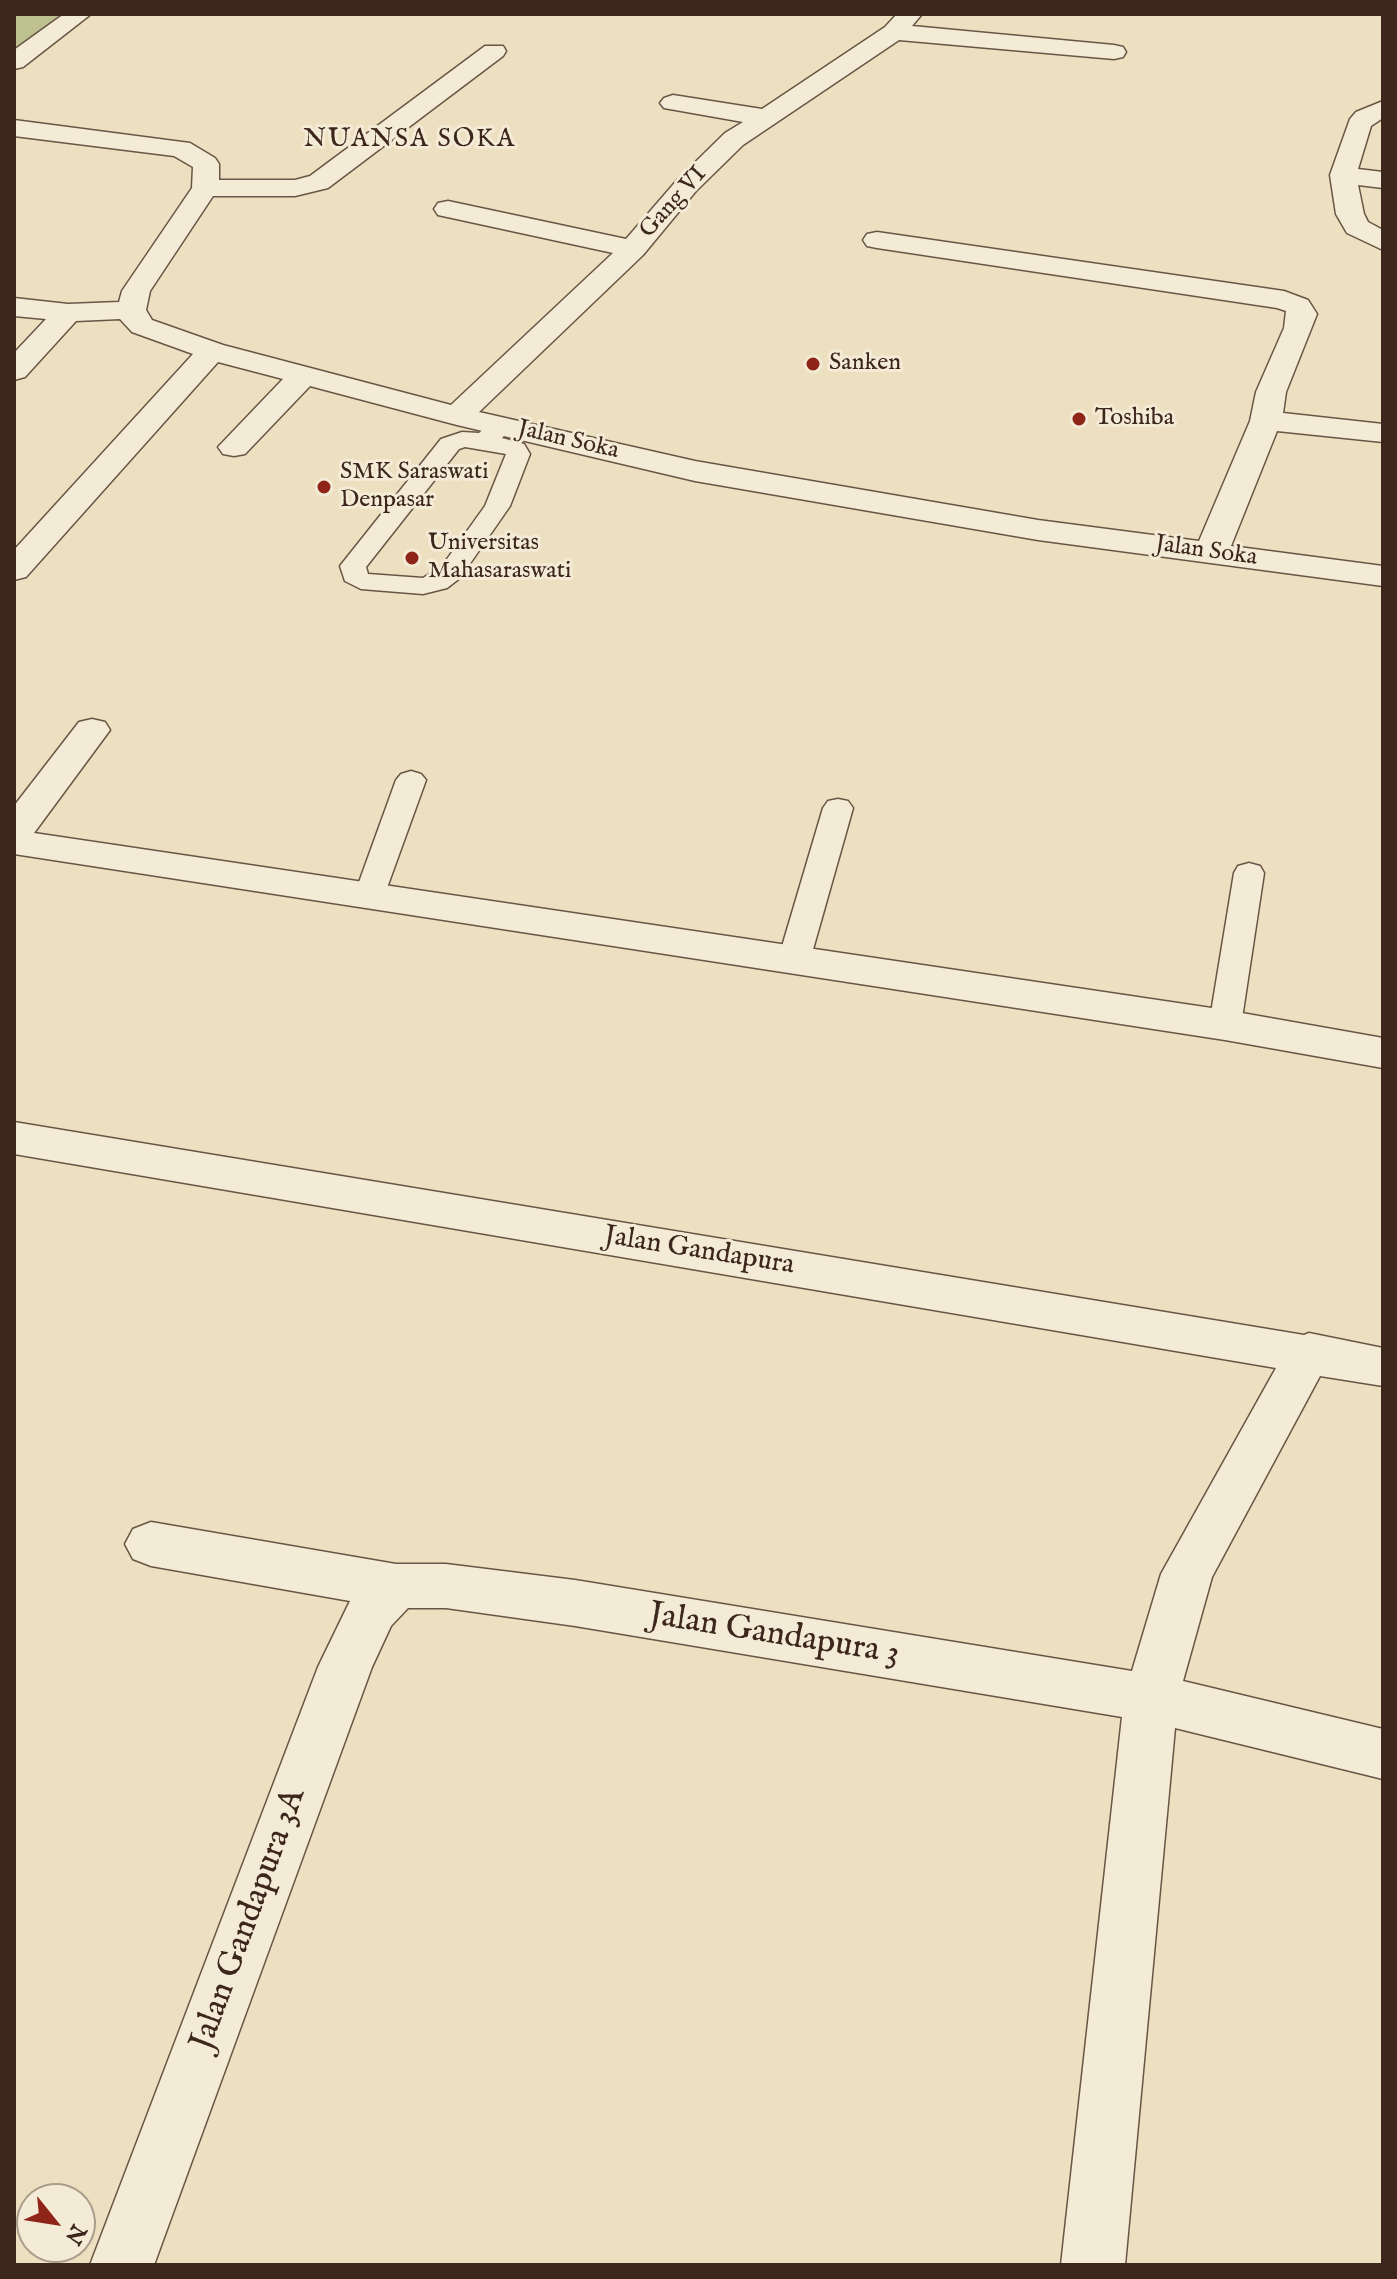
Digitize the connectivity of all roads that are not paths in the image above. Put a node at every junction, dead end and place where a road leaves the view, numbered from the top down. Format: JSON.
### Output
{"nodes":[{"id":1,"x":79,"y":14,"type":"edge"},
{"id":2,"x":902,"y":23,"type":"edge"},
{"id":3,"x":494,"y":51,"type":"dead end"},
{"id":4,"x":1114,"y":52,"type":"dead end"},
{"id":5,"x":14,"y":62,"type":"edge"},
{"id":6,"x":673,"y":103,"type":"dead end"},
{"id":7,"x":1383,"y":109,"type":"edge"},
{"id":8,"x":763,"y":117,"type":"junction"},
{"id":9,"x":26,"y":129,"type":"edge"},
{"id":10,"x":14,"y":152,"type":"edge"},
{"id":11,"x":1343,"y":175,"type":"junction"},
{"id":12,"x":1383,"y":180,"type":"edge"},
{"id":13,"x":205,"y":188,"type":"junction"},
{"id":14,"x":448,"y":209,"type":"dead end"},
{"id":15,"x":877,"y":240,"type":"dead end"},
{"id":16,"x":1383,"y":242,"type":"edge"},
{"id":17,"x":633,"y":249,"type":"junction"},
{"id":18,"x":14,"y":307,"type":"edge"},
{"id":19,"x":131,"y":310,"type":"junction"},
{"id":20,"x":68,"y":313,"type":"junction"},
{"id":21,"x":212,"y":351,"type":"junction"},
{"id":22,"x":14,"y":371,"type":"edge"},
{"id":23,"x":303,"y":376,"type":"junction"},
{"id":24,"x":457,"y":416,"type":"junction"},
{"id":25,"x":1266,"y":421,"type":"junction"},
{"id":26,"x":1383,"y":433,"type":"edge"},
{"id":27,"x":493,"y":434,"type":"junction"},
{"id":28,"x":234,"y":447,"type":"dead end"},
{"id":29,"x":1211,"y":553,"type":"junction"},
{"id":30,"x":14,"y":570,"type":"edge"},
{"id":31,"x":1383,"y":576,"type":"edge"},
{"id":32,"x":92,"y":730,"type":"dead end"},
{"id":33,"x":411,"y":780,"type":"dead end"},
{"id":34,"x":838,"y":808,"type":"dead end"},
{"id":35,"x":14,"y":832,"type":"edge"},
{"id":36,"x":14,"y":842,"type":"edge"},
{"id":37,"x":1249,"y":873,"type":"dead end"},
{"id":38,"x":369,"y":896,"type":"junction"},
{"id":39,"x":794,"y":960,"type":"junction"},
{"id":40,"x":1225,"y":1025,"type":"junction"},
{"id":41,"x":1383,"y":1053,"type":"edge"},
{"id":42,"x":14,"y":1138,"type":"edge"},
{"id":43,"x":1309,"y":1352,"type":"junction"},
{"id":44,"x":1383,"y":1367,"type":"edge"},
{"id":45,"x":151,"y":1544,"type":"dead end"},
{"id":46,"x":396,"y":1586,"type":"junction"},
{"id":47,"x":1151,"y":1698,"type":"junction"},
{"id":48,"x":1383,"y":1754,"type":"edge"},
{"id":49,"x":122,"y":2265,"type":"edge"},
{"id":50,"x":1093,"y":2265,"type":"edge"}],
"edges":[{"from":1,"to":5,"type":"street"},
{"from":2,"to":4,"type":"street"},
{"from":2,"to":8,"type":"street","name":"Gang VI"},
{"from":3,"to":13,"type":"street"},
{"from":6,"to":8,"type":"street"},
{"from":7,"to":11,"type":"street"},
{"from":8,"to":17,"type":"street","name":"Gang VI"},
{"from":9,"to":10,"type":"street"},
{"from":9,"to":13,"type":"street"},
{"from":11,"to":12,"type":"street"},
{"from":11,"to":16,"type":"street"},
{"from":13,"to":19,"type":"street"},
{"from":14,"to":17,"type":"street"},
{"from":15,"to":25,"type":"street"},
{"from":17,"to":24,"type":"street","name":"Gang VI"},
{"from":18,"to":20,"type":"street"},
{"from":19,"to":20,"type":"street"},
{"from":19,"to":21,"type":"street","name":"Jalan Soka"},
{"from":20,"to":22,"type":"street"},
{"from":21,"to":23,"type":"street","name":"Jalan Soka"},
{"from":21,"to":30,"type":"street"},
{"from":23,"to":24,"type":"street","name":"Jalan Soka"},
{"from":23,"to":28,"type":"street"},
{"from":24,"to":27,"type":"street","name":"Jalan Soka"},
{"from":25,"to":26,"type":"street"},
{"from":25,"to":29,"type":"street"},
{"from":27,"to":27,"type":"lane"},
{"from":27,"to":29,"type":"street","name":"Jalan Soka"},
{"from":29,"to":31,"type":"street","name":"Jalan Soka"},
{"from":32,"to":35,"type":"street"},
{"from":33,"to":38,"type":"lane"},
{"from":34,"to":39,"type":"lane"},
{"from":36,"to":38,"type":"street"},
{"from":37,"to":40,"type":"lane"},
{"from":38,"to":39,"type":"street"},
{"from":39,"to":40,"type":"street"},
{"from":40,"to":41,"type":"street"},
{"from":42,"to":43,"type":"street","name":"Jalan Gandapura"},
{"from":43,"to":44,"type":"street","name":"Jalan Gandapura"},
{"from":43,"to":47,"type":"street"},
{"from":45,"to":46,"type":"street","name":"Jalan Gandapura 3"},
{"from":46,"to":47,"type":"street","name":"Jalan Gandapura 3"},
{"from":46,"to":49,"type":"street","name":"Jalan Gandapura 3A"},
{"from":47,"to":48,"type":"street","name":"Jalan Gandapura 3"},
{"from":47,"to":50,"type":"street"}]}
